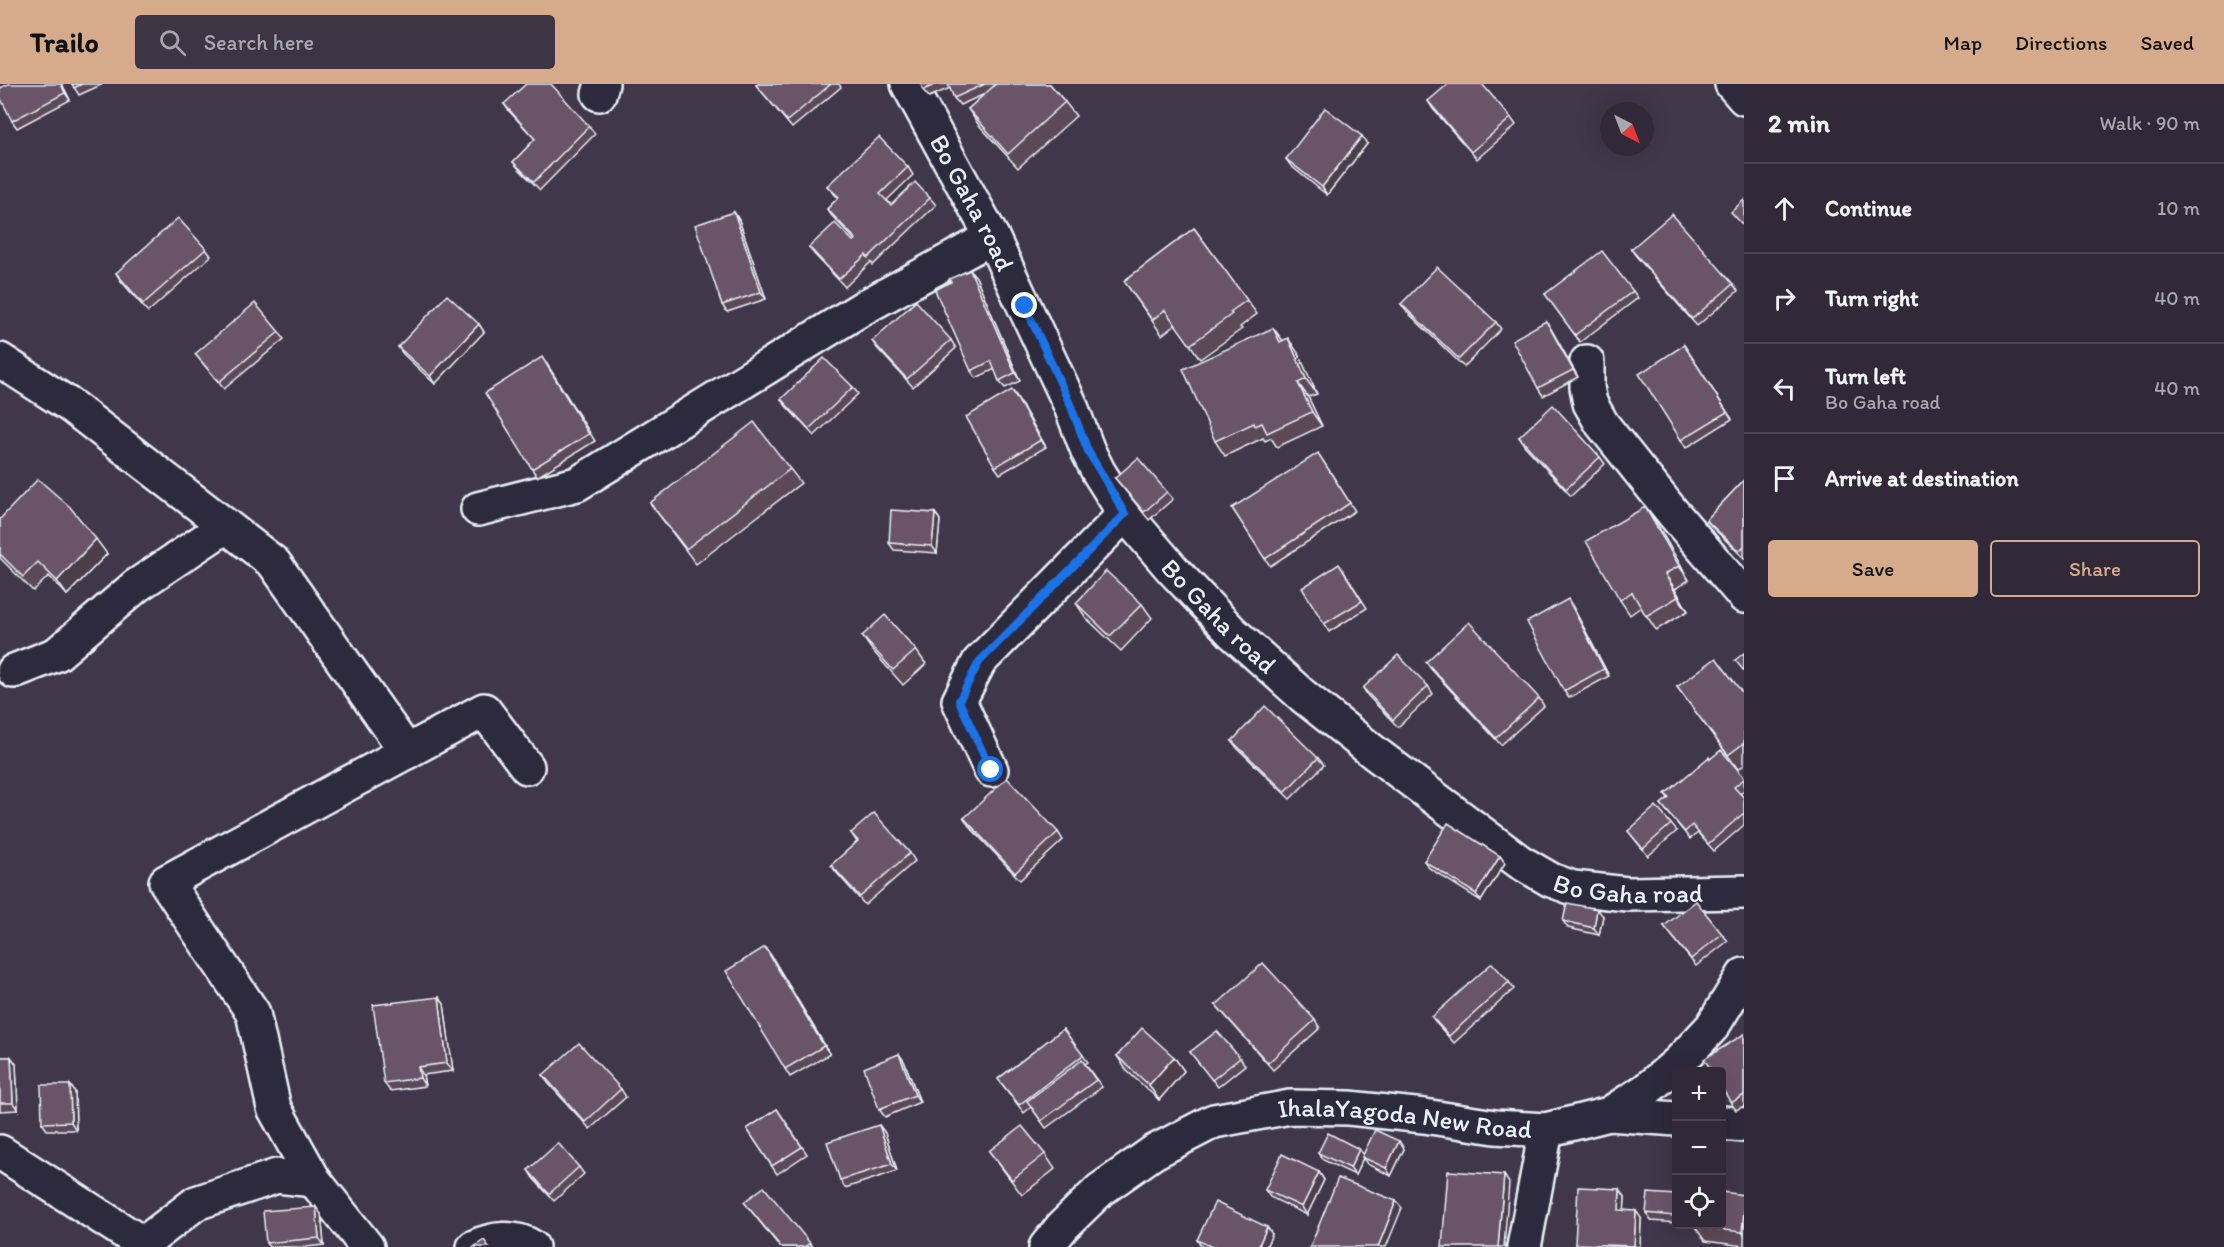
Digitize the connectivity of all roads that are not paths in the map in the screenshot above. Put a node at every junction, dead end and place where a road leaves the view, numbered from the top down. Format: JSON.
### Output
{"nodes":[{"id":1,"x":908,"y":84,"type":"edge"},
{"id":2,"x":1732,"y":84,"type":"edge"},
{"id":3,"x":1744,"y":98,"type":"edge"},
{"id":4,"x":992,"y":237,"type":"junction"},
{"id":5,"x":0,"y":360,"type":"edge"},
{"id":6,"x":1587,"y":362,"type":"dead end"},
{"id":7,"x":478,"y":509,"type":"dead end"},
{"id":8,"x":1125,"y":514,"type":"junction"},
{"id":9,"x":226,"y":526,"type":"junction"},
{"id":10,"x":1744,"y":596,"type":"edge"},
{"id":11,"x":14,"y":671,"type":"dead end"},
{"id":12,"x":407,"y":752,"type":"junction"},
{"id":13,"x":526,"y":768,"type":"dead end"},
{"id":14,"x":991,"y":770,"type":"dead end"},
{"id":15,"x":1744,"y":892,"type":"edge"},
{"id":16,"x":1744,"y":975,"type":"edge"},
{"id":17,"x":1609,"y":1114,"type":"junction"},
{"id":18,"x":1672,"y":1119,"type":"edge"},
{"id":19,"x":1726,"y":1123,"type":"edge"},
{"id":20,"x":1744,"y":1125,"type":"edge"},
{"id":21,"x":1546,"y":1130,"type":"junction"},
{"id":22,"x":0,"y":1152,"type":"edge"},
{"id":23,"x":315,"y":1180,"type":"junction"},
{"id":24,"x":142,"y":1245,"type":"edge"},
{"id":25,"x":367,"y":1247,"type":"edge"},
{"id":26,"x":474,"y":1247,"type":"edge"},
{"id":27,"x":532,"y":1247,"type":"edge"},
{"id":28,"x":1046,"y":1247,"type":"edge"},
{"id":29,"x":1524,"y":1247,"type":"edge"}],
"edges":[{"from":1,"to":4,"type":"street","name":"Bo Gaha road"},
{"from":2,"to":3,"type":"street"},
{"from":4,"to":7,"type":"street"},
{"from":4,"to":8,"type":"street","name":"Bo Gaha road"},
{"from":5,"to":9,"type":"street"},
{"from":6,"to":10,"type":"street"},
{"from":8,"to":14,"type":"street"},
{"from":8,"to":15,"type":"street","name":"Bo Gaha road"},
{"from":9,"to":11,"type":"street"},
{"from":9,"to":12,"type":"street"},
{"from":12,"to":13,"type":"street"},
{"from":12,"to":23,"type":"street"},
{"from":16,"to":17,"type":"street","name":"IhalaYagoda New Road"},
{"from":17,"to":18,"type":"street"},
{"from":17,"to":21,"type":"street","name":"IhalaYagoda New Road"},
{"from":19,"to":20,"type":"street"},
{"from":21,"to":28,"type":"street","name":"IhalaYagoda New Road"},
{"from":21,"to":29,"type":"street"},
{"from":22,"to":24,"type":"street"},
{"from":23,"to":24,"type":"street"},
{"from":23,"to":25,"type":"street"},
{"from":26,"to":27,"type":"street"}]}
